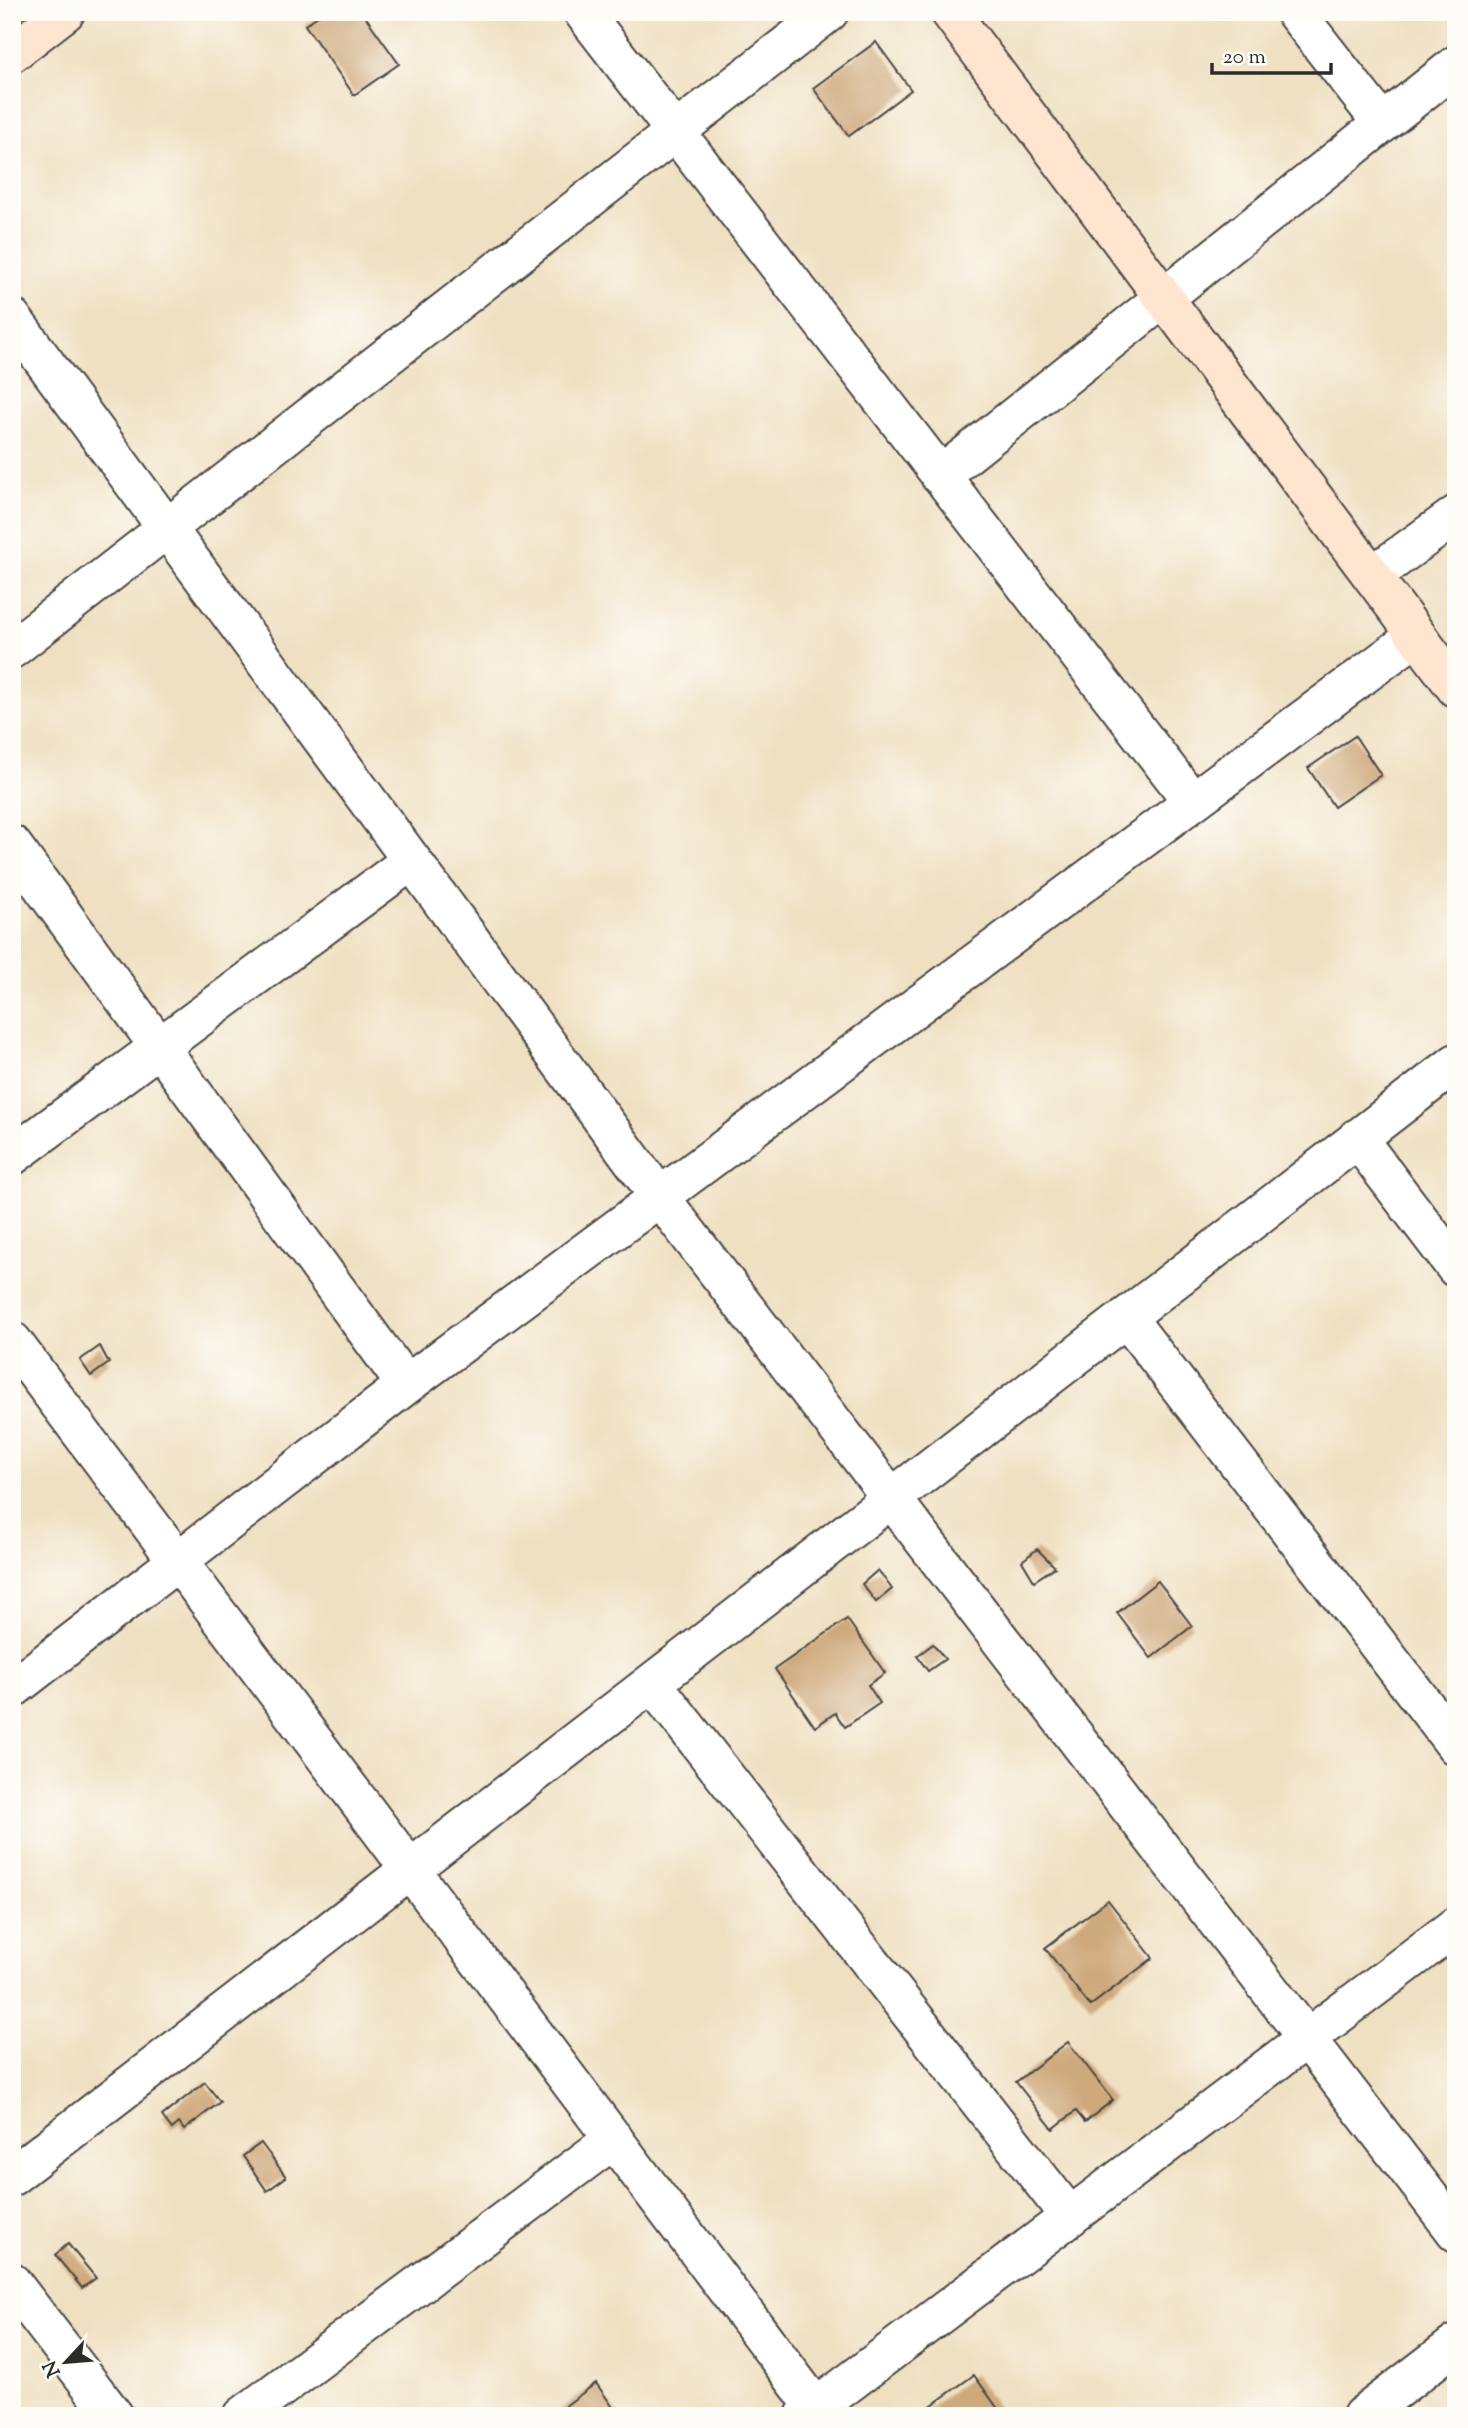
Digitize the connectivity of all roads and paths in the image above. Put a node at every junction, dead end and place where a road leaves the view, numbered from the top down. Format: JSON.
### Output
{"nodes":[{"id":1,"x":65,"y":12,"type":"edge"},
{"id":2,"x":583,"y":12,"type":"edge"},
{"id":3,"x":829,"y":12,"type":"edge"},
{"id":4,"x":950,"y":12,"type":"edge"},
{"id":5,"x":1295,"y":12,"type":"edge"},
{"id":6,"x":12,"y":53,"type":"edge"},
{"id":7,"x":1456,"y":65,"type":"edge"},
{"id":8,"x":1382,"y":123,"type":"junction"},
{"id":9,"x":676,"y":132,"type":"junction"},
{"id":10,"x":1165,"y":298,"type":"junction"},
{"id":11,"x":12,"y":318,"type":"edge"},
{"id":12,"x":940,"y":476,"type":"junction"},
{"id":13,"x":1456,"y":515,"type":"edge"},
{"id":14,"x":166,"y":529,"type":"junction"},
{"id":15,"x":1373,"y":575,"type":"junction"},
{"id":16,"x":1416,"y":636,"type":"junction"},
{"id":17,"x":12,"y":649,"type":"edge"},
{"id":18,"x":1456,"y":688,"type":"edge"},
{"id":19,"x":1192,"y":801,"type":"junction"},
{"id":20,"x":12,"y":845,"type":"edge"},
{"id":21,"x":411,"y":861,"type":"junction"},
{"id":22,"x":160,"y":1047,"type":"junction"},
{"id":23,"x":1456,"y":1063,"type":"edge"},
{"id":24,"x":1357,"y":1139,"type":"junction"},
{"id":25,"x":12,"y":1156,"type":"edge"},
{"id":26,"x":659,"y":1196,"type":"junction"},
{"id":27,"x":1456,"y":1268,"type":"edge"},
{"id":28,"x":1126,"y":1317,"type":"junction"},
{"id":29,"x":12,"y":1341,"type":"edge"},
{"id":30,"x":406,"y":1385,"type":"junction"},
{"id":31,"x":891,"y":1499,"type":"junction"},
{"id":32,"x":179,"y":1562,"type":"junction"},
{"id":33,"x":652,"y":1683,"type":"junction"},
{"id":34,"x":12,"y":1689,"type":"edge"},
{"id":35,"x":1456,"y":1746,"type":"edge"},
{"id":36,"x":411,"y":1869,"type":"junction"},
{"id":37,"x":1456,"y":1926,"type":"edge"},
{"id":38,"x":1306,"y":2038,"type":"junction"},
{"id":39,"x":614,"y":2139,"type":"junction"},
{"id":40,"x":12,"y":2176,"type":"edge"},
{"id":41,"x":1070,"y":2217,"type":"junction"},
{"id":42,"x":1456,"y":2232,"type":"edge"},
{"id":43,"x":12,"y":2283,"type":"edge"},
{"id":44,"x":1456,"y":2344,"type":"edge"},
{"id":45,"x":815,"y":2413,"type":"edge"},
{"id":46,"x":114,"y":2416,"type":"edge"},
{"id":47,"x":243,"y":2416,"type":"edge"},
{"id":48,"x":1362,"y":2416,"type":"edge"}],
"edges":[{"from":1,"to":6,"type":"street"},
{"from":2,"to":9,"type":"street"},
{"from":3,"to":9,"type":"street"},
{"from":4,"to":10,"type":"street"},
{"from":5,"to":8,"type":"street"},
{"from":7,"to":8,"type":"street"},
{"from":8,"to":10,"type":"street"},
{"from":9,"to":12,"type":"street"},
{"from":9,"to":14,"type":"street"},
{"from":10,"to":12,"type":"street"},
{"from":10,"to":15,"type":"street"},
{"from":11,"to":14,"type":"street"},
{"from":12,"to":19,"type":"street"},
{"from":13,"to":15,"type":"street"},
{"from":14,"to":17,"type":"street"},
{"from":14,"to":21,"type":"street"},
{"from":15,"to":16,"type":"street"},
{"from":16,"to":18,"type":"street"},
{"from":16,"to":19,"type":"street"},
{"from":19,"to":26,"type":"street"},
{"from":20,"to":22,"type":"street"},
{"from":21,"to":22,"type":"street"},
{"from":21,"to":26,"type":"street"},
{"from":22,"to":25,"type":"street"},
{"from":22,"to":30,"type":"street"},
{"from":23,"to":24,"type":"street"},
{"from":24,"to":27,"type":"street"},
{"from":24,"to":28,"type":"street"},
{"from":26,"to":30,"type":"street"},
{"from":26,"to":31,"type":"street"},
{"from":28,"to":31,"type":"street"},
{"from":28,"to":35,"type":"street"},
{"from":29,"to":32,"type":"street"},
{"from":30,"to":32,"type":"street"},
{"from":31,"to":33,"type":"street"},
{"from":31,"to":38,"type":"street"},
{"from":32,"to":34,"type":"street"},
{"from":32,"to":36,"type":"street"},
{"from":33,"to":36,"type":"street"},
{"from":33,"to":41,"type":"street"},
{"from":36,"to":39,"type":"street"},
{"from":36,"to":40,"type":"street"},
{"from":37,"to":38,"type":"street"},
{"from":38,"to":41,"type":"street"},
{"from":38,"to":42,"type":"street"},
{"from":39,"to":45,"type":"street"},
{"from":39,"to":47,"type":"street"},
{"from":41,"to":45,"type":"street"},
{"from":43,"to":46,"type":"street"},
{"from":44,"to":48,"type":"street"}]}
